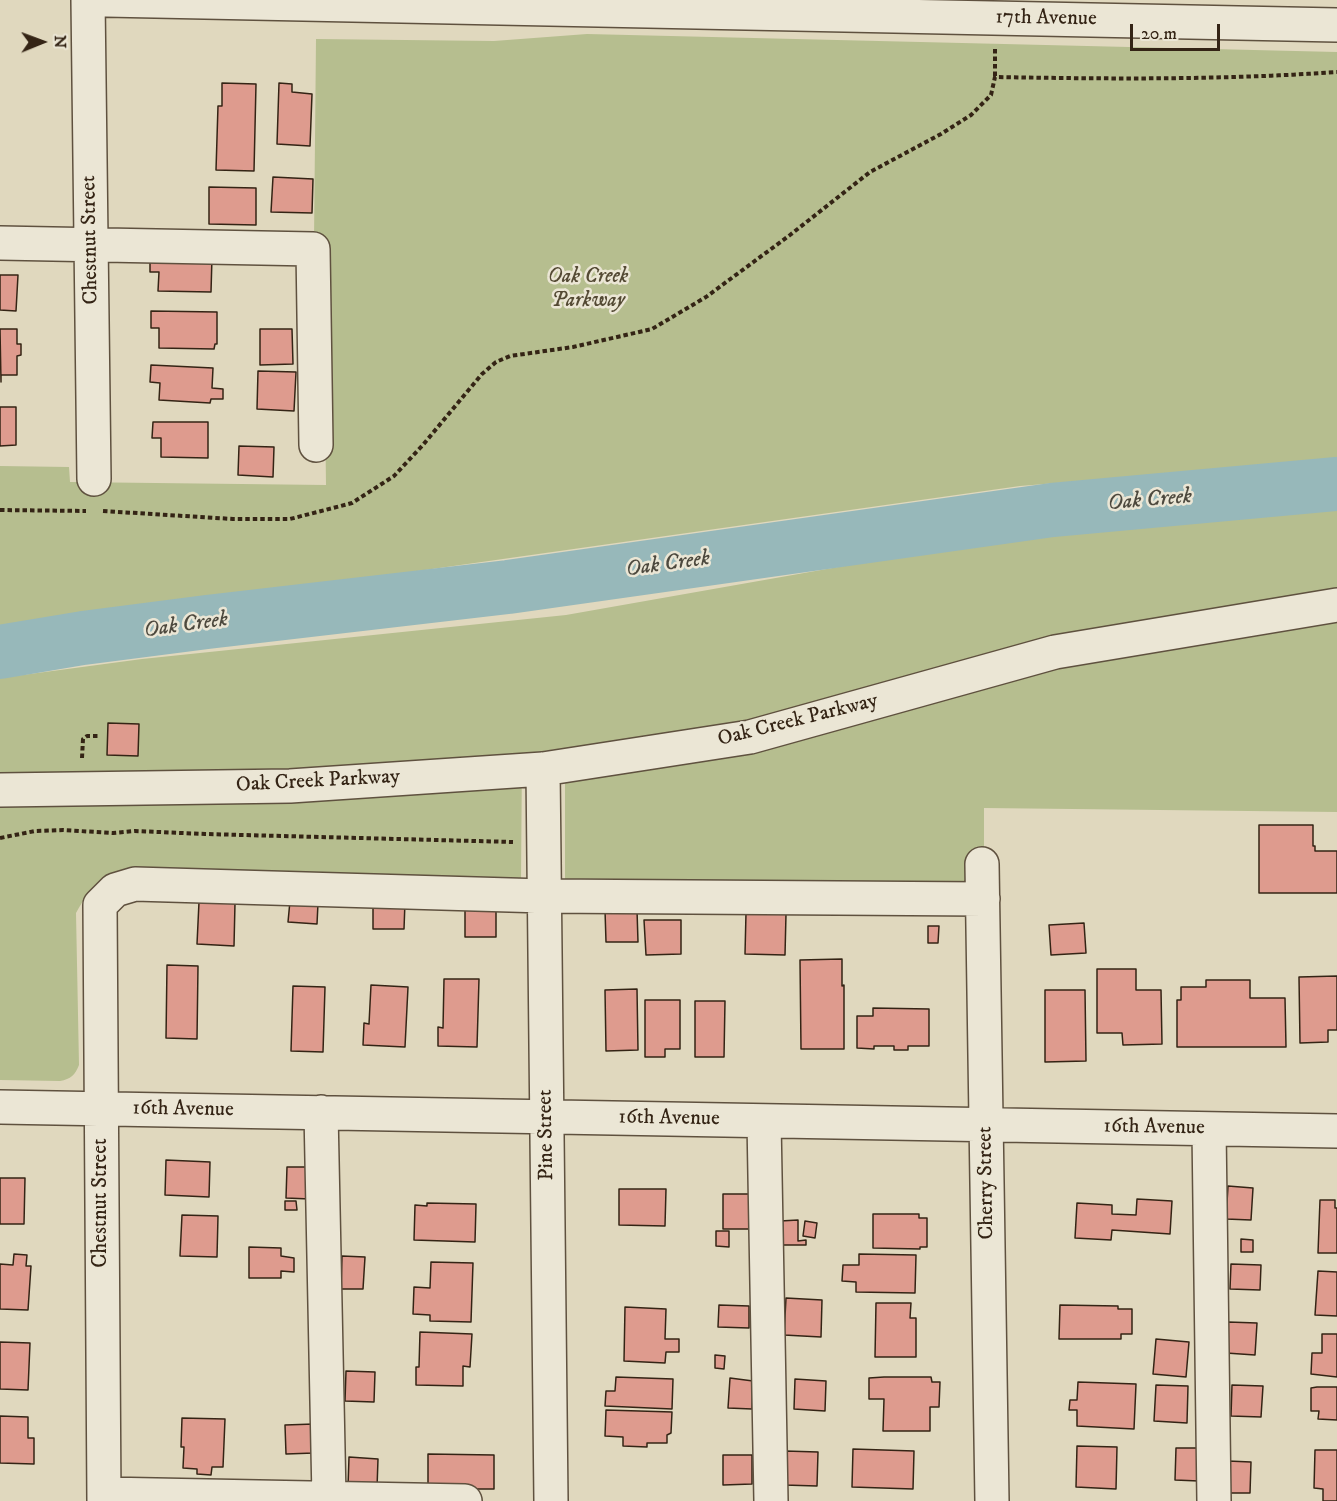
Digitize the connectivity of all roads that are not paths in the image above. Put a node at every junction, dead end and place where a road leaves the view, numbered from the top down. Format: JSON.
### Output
{"nodes":[{"id":1,"x":88,"y":0,"type":"edge"},
{"id":2,"x":106,"y":0,"type":"edge"},
{"id":3,"x":532,"y":4,"type":"edge"},
{"id":4,"x":973,"y":9,"type":"edge"},
{"id":5,"x":1337,"y":25,"type":"edge"},
{"id":6,"x":0,"y":243,"type":"edge"},
{"id":7,"x":91,"y":244,"type":"junction"},
{"id":8,"x":316,"y":445,"type":"dead end"},
{"id":9,"x":94,"y":479,"type":"dead end"},
{"id":10,"x":1337,"y":605,"type":"edge"},
{"id":11,"x":543,"y":769,"type":"junction"},
{"id":12,"x":0,"y":790,"type":"edge"},
{"id":13,"x":982,"y":864,"type":"dead end"},
{"id":14,"x":544,"y":896,"type":"junction"},
{"id":15,"x":983,"y":899,"type":"junction"},
{"id":16,"x":0,"y":1107,"type":"edge"},
{"id":17,"x":102,"y":1108,"type":"junction"},
{"id":18,"x":321,"y":1113,"type":"junction"},
{"id":19,"x":546,"y":1117,"type":"junction"},
{"id":20,"x":764,"y":1121,"type":"junction"},
{"id":21,"x":986,"y":1125,"type":"junction"},
{"id":22,"x":1209,"y":1129,"type":"junction"},
{"id":23,"x":1337,"y":1131,"type":"edge"},
{"id":24,"x":104,"y":1498,"type":"edge"},
{"id":25,"x":329,"y":1498,"type":"junction"},
{"id":26,"x":465,"y":1501,"type":"edge"},
{"id":27,"x":550,"y":1501,"type":"edge"},
{"id":28,"x":771,"y":1501,"type":"edge"},
{"id":29,"x":992,"y":1501,"type":"edge"},
{"id":30,"x":1214,"y":1501,"type":"edge"}],
"edges":[{"from":1,"to":7,"type":"street","name":"Chestnut Street"},
{"from":2,"to":3,"type":"street","name":"17th Avenue"},
{"from":3,"to":4,"type":"street","name":"17th Avenue"},
{"from":4,"to":5,"type":"street","name":"17th Avenue"},
{"from":6,"to":7,"type":"street"},
{"from":7,"to":8,"type":"street"},
{"from":7,"to":9,"type":"street","name":"Chestnut Street"},
{"from":10,"to":11,"type":"street","name":"Oak Creek Parkway"},
{"from":11,"to":12,"type":"street","name":"Oak Creek Parkway"},
{"from":11,"to":14,"type":"street","name":"Pine Street"},
{"from":13,"to":15,"type":"street","name":"Cherry Street"},
{"from":14,"to":15,"type":"street"},
{"from":14,"to":17,"type":"street","name":"Chestnut Street"},
{"from":14,"to":19,"type":"street","name":"Pine Street"},
{"from":15,"to":21,"type":"street","name":"Cherry Street"},
{"from":16,"to":17,"type":"street","name":"16th Avenue"},
{"from":17,"to":18,"type":"street","name":"16th Avenue"},
{"from":17,"to":24,"type":"street","name":"Chestnut Street"},
{"from":18,"to":19,"type":"street","name":"16th Avenue"},
{"from":18,"to":25,"type":"street"},
{"from":19,"to":20,"type":"street","name":"16th Avenue"},
{"from":19,"to":27,"type":"street","name":"Pine Street"},
{"from":20,"to":21,"type":"street","name":"16th Avenue"},
{"from":20,"to":28,"type":"street"},
{"from":21,"to":22,"type":"street","name":"16th Avenue"},
{"from":21,"to":29,"type":"street","name":"Cherry Street"},
{"from":22,"to":23,"type":"street","name":"16th Avenue"},
{"from":22,"to":30,"type":"street"},
{"from":24,"to":25,"type":"street"},
{"from":25,"to":26,"type":"street"}]}
